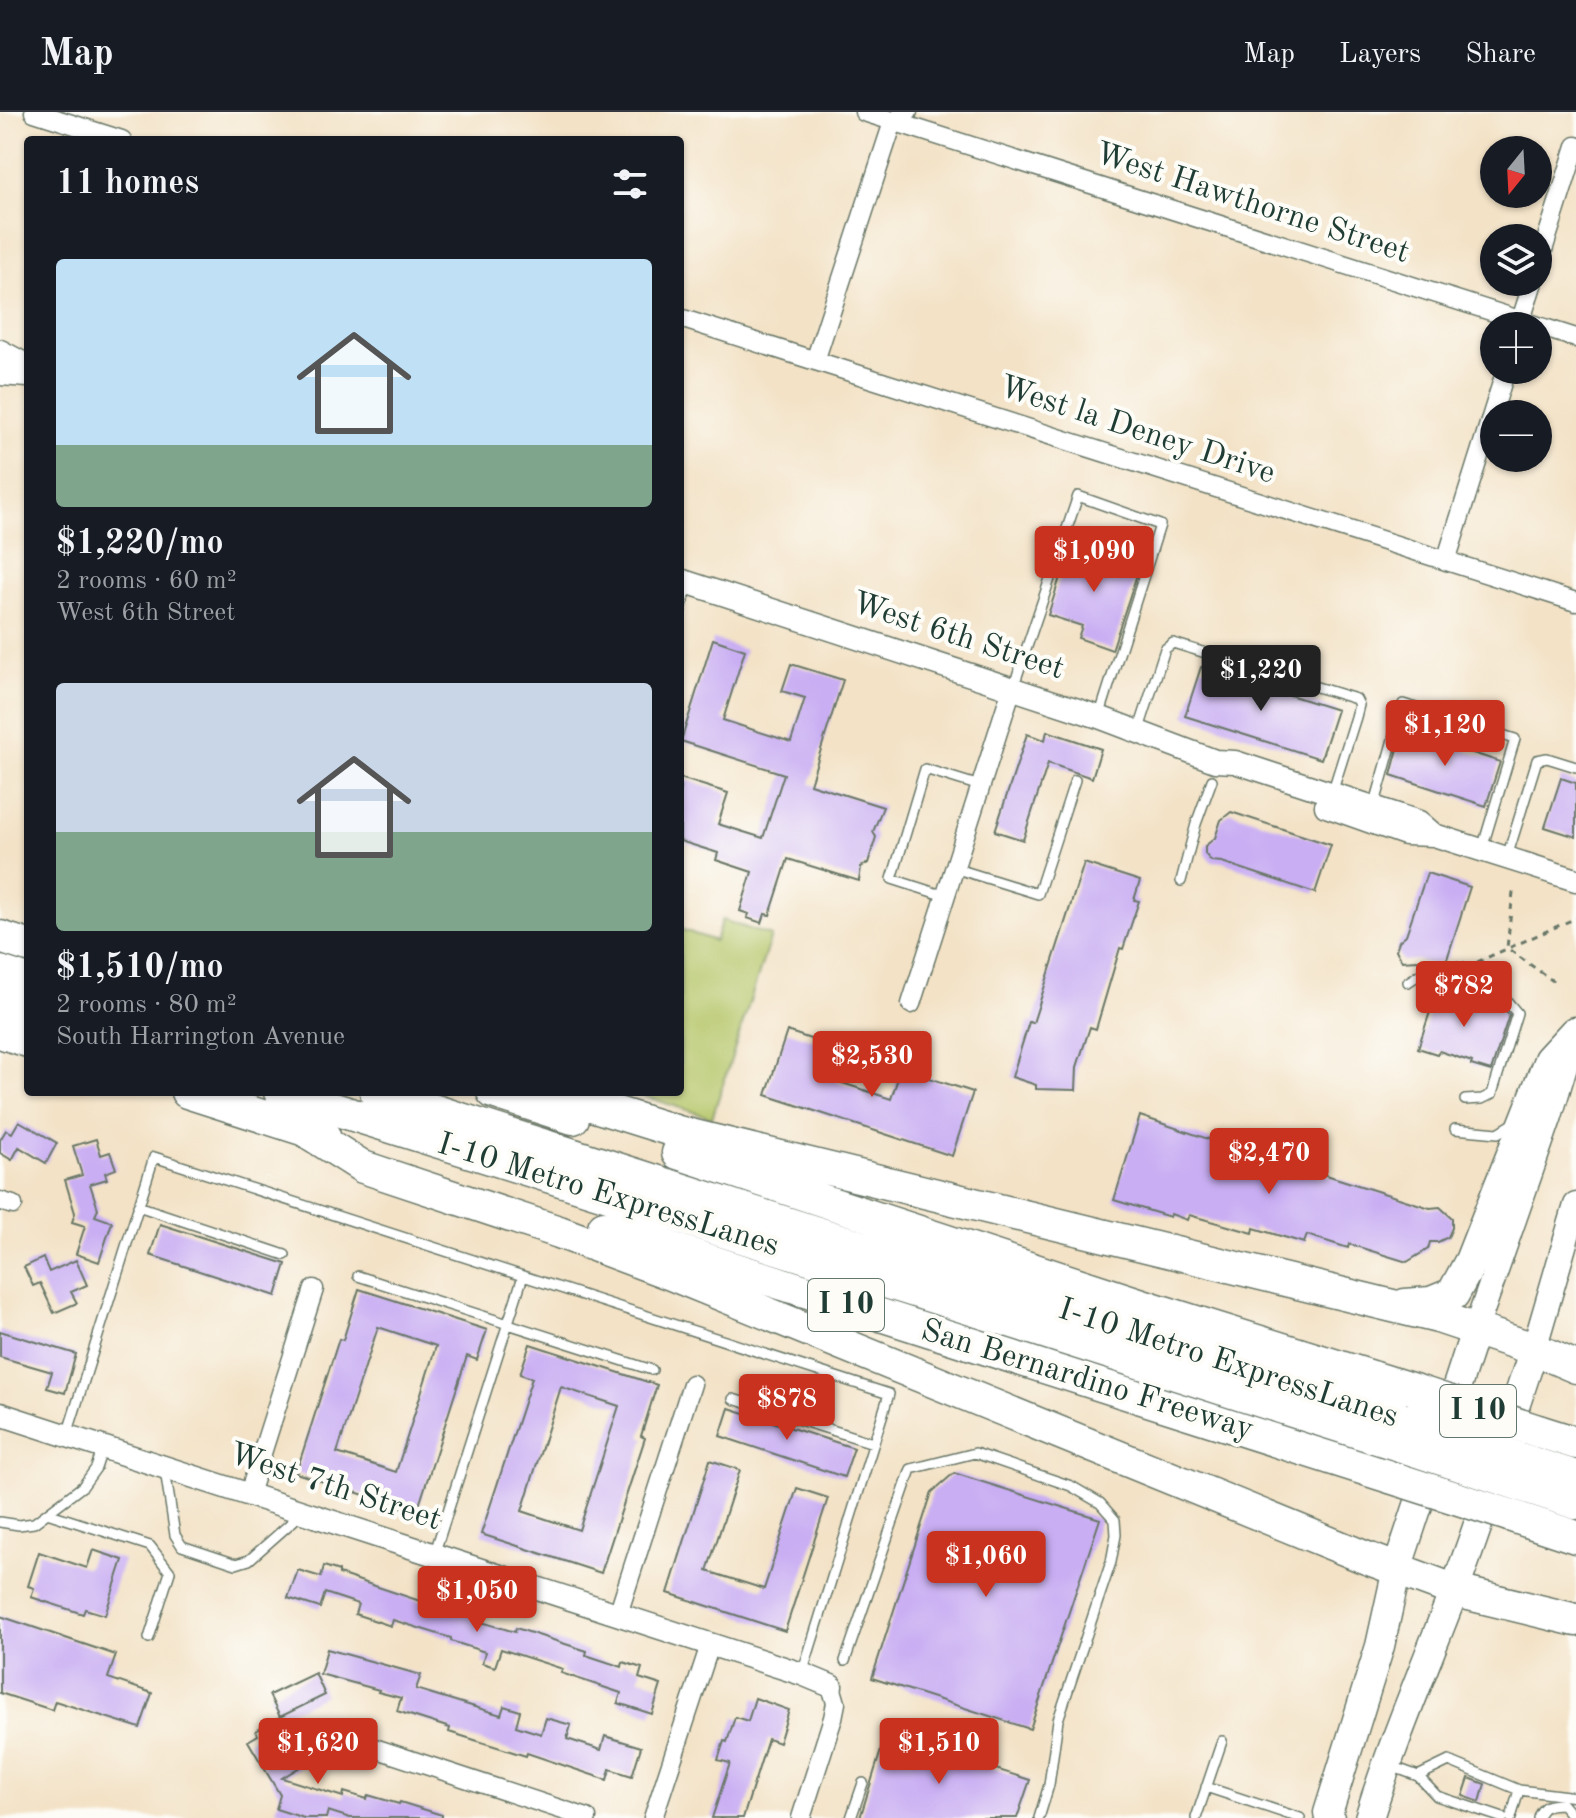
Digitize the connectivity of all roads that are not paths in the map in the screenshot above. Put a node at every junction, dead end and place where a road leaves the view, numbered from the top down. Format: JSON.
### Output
{"nodes":[{"id":1,"x":34,"y":112,"type":"edge"},
{"id":2,"x":864,"y":112,"type":"edge"},
{"id":3,"x":901,"y":117,"type":"edge"},
{"id":4,"x":109,"y":136,"type":"edge"},
{"id":5,"x":1576,"y":146,"type":"edge"},
{"id":6,"x":1551,"y":224,"type":"edge"},
{"id":7,"x":1487,"y":312,"type":"edge"},
{"id":8,"x":684,"y":319,"type":"edge"},
{"id":9,"x":1552,"y":332,"type":"edge"},
{"id":10,"x":1576,"y":338,"type":"edge"},
{"id":11,"x":0,"y":351,"type":"edge"},
{"id":12,"x":815,"y":361,"type":"junction"},
{"id":13,"x":24,"y":364,"type":"edge"},
{"id":14,"x":0,"y":374,"type":"edge"},
{"id":15,"x":24,"y":376,"type":"edge"},
{"id":16,"x":1502,"y":384,"type":"edge"},
{"id":17,"x":1446,"y":561,"type":"junction"},
{"id":18,"x":685,"y":582,"type":"edge"},
{"id":19,"x":1576,"y":602,"type":"edge"},
{"id":20,"x":1012,"y":688,"type":"junction"},
{"id":21,"x":1099,"y":717,"type":"junction"},
{"id":22,"x":1138,"y":732,"type":"junction"},
{"id":23,"x":1576,"y":767,"type":"edge"},
{"id":24,"x":1213,"y":770,"type":"junction"},
{"id":25,"x":1075,"y":780,"type":"dead end"},
{"id":26,"x":980,"y":786,"type":"junction"},
{"id":27,"x":1332,"y":793,"type":"junction"},
{"id":28,"x":1374,"y":807,"type":"junction"},
{"id":29,"x":1434,"y":835,"type":"junction"},
{"id":30,"x":1482,"y":849,"type":"junction"},
{"id":31,"x":1507,"y":857,"type":"junction"},
{"id":32,"x":954,"y":868,"type":"junction"},
{"id":33,"x":1576,"y":880,"type":"edge"},
{"id":34,"x":1181,"y":881,"type":"dead end"},
{"id":35,"x":945,"y":896,"type":"junction"},
{"id":36,"x":0,"y":937,"type":"edge"},
{"id":37,"x":24,"y":945,"type":"edge"},
{"id":38,"x":0,"y":972,"type":"edge"},
{"id":39,"x":24,"y":980,"type":"edge"},
{"id":40,"x":1408,"y":982,"type":"dead end"},
{"id":41,"x":0,"y":1002,"type":"edge"},
{"id":42,"x":911,"y":1004,"type":"dead end"},
{"id":43,"x":24,"y":1010,"type":"edge"},
{"id":44,"x":0,"y":1032,"type":"edge"},
{"id":45,"x":1576,"y":1032,"type":"edge"},
{"id":46,"x":24,"y":1040,"type":"edge"},
{"id":47,"x":200,"y":1096,"type":"edge"},
{"id":48,"x":293,"y":1096,"type":"edge"},
{"id":49,"x":389,"y":1096,"type":"edge"},
{"id":50,"x":505,"y":1096,"type":"edge"},
{"id":51,"x":563,"y":1096,"type":"edge"},
{"id":52,"x":1465,"y":1100,"type":"dead end"},
{"id":53,"x":1529,"y":1114,"type":"junction"},
{"id":54,"x":303,"y":1129,"type":"junction"},
{"id":55,"x":1455,"y":1129,"type":"dead end"},
{"id":56,"x":707,"y":1197,"type":"junction"},
{"id":57,"x":624,"y":1202,"type":"junction"},
{"id":58,"x":1576,"y":1205,"type":"edge"},
{"id":59,"x":138,"y":1206,"type":"junction"},
{"id":60,"x":285,"y":1255,"type":"dead end"},
{"id":61,"x":358,"y":1276,"type":"dead end"},
{"id":62,"x":523,"y":1276,"type":"junction"},
{"id":63,"x":314,"y":1289,"type":"dead end"},
{"id":64,"x":814,"y":1296,"type":"junction"},
{"id":65,"x":1393,"y":1306,"type":"junction"},
{"id":66,"x":1154,"y":1309,"type":"junction"},
{"id":67,"x":508,"y":1323,"type":"junction"},
{"id":68,"x":1476,"y":1328,"type":"junction"},
{"id":69,"x":1534,"y":1349,"type":"junction"},
{"id":70,"x":1576,"y":1367,"type":"edge"},
{"id":71,"x":652,"y":1370,"type":"dead end"},
{"id":72,"x":692,"y":1384,"type":"dead end"},
{"id":73,"x":733,"y":1399,"type":"dead end"},
{"id":74,"x":0,"y":1414,"type":"edge"},
{"id":75,"x":1400,"y":1432,"type":"junction"},
{"id":76,"x":66,"y":1435,"type":"junction"},
{"id":77,"x":873,"y":1443,"type":"junction"},
{"id":78,"x":1576,"y":1443,"type":"edge"},
{"id":79,"x":103,"y":1447,"type":"junction"},
{"id":80,"x":165,"y":1467,"type":"junction"},
{"id":81,"x":1525,"y":1473,"type":"junction"},
{"id":82,"x":1576,"y":1477,"type":"edge"},
{"id":83,"x":249,"y":1494,"type":"junction"},
{"id":84,"x":1576,"y":1503,"type":"edge"},
{"id":85,"x":303,"y":1512,"type":"junction"},
{"id":86,"x":47,"y":1513,"type":"junction"},
{"id":87,"x":0,"y":1522,"type":"edge"},
{"id":88,"x":1576,"y":1537,"type":"edge"},
{"id":89,"x":434,"y":1555,"type":"junction"},
{"id":90,"x":1397,"y":1569,"type":"junction"},
{"id":91,"x":1456,"y":1591,"type":"junction"},
{"id":92,"x":618,"y":1614,"type":"junction"},
{"id":93,"x":1576,"y":1620,"type":"edge"},
{"id":94,"x":149,"y":1638,"type":"dead end"},
{"id":95,"x":710,"y":1645,"type":"junction"},
{"id":96,"x":845,"y":1661,"type":"dead end"},
{"id":97,"x":802,"y":1674,"type":"junction"},
{"id":98,"x":831,"y":1686,"type":"joint"},
{"id":99,"x":344,"y":1738,"type":"dead end"},
{"id":100,"x":1222,"y":1741,"type":"dead end"},
{"id":101,"x":1386,"y":1764,"type":"junction"},
{"id":102,"x":1418,"y":1776,"type":"junction"},
{"id":103,"x":863,"y":1783,"type":"dead end"},
{"id":104,"x":1206,"y":1787,"type":"junction"},
{"id":105,"x":1519,"y":1790,"type":"junction"},
{"id":106,"x":1576,"y":1797,"type":"edge"},
{"id":107,"x":1200,"y":1817,"type":"edge"},
{"id":108,"x":587,"y":1818,"type":"edge"},
{"id":109,"x":653,"y":1818,"type":"edge"},
{"id":110,"x":801,"y":1818,"type":"edge"},
{"id":111,"x":851,"y":1818,"type":"edge"},
{"id":112,"x":1039,"y":1818,"type":"edge"},
{"id":113,"x":1300,"y":1818,"type":"edge"},
{"id":114,"x":1330,"y":1818,"type":"edge"},
{"id":115,"x":1369,"y":1818,"type":"edge"},
{"id":116,"x":1503,"y":1818,"type":"edge"},
{"id":117,"x":1511,"y":1818,"type":"edge"},
{"id":118,"x":1538,"y":1818,"type":"edge"},
{"id":119,"x":1574,"y":1818,"type":"edge"}],
"edges":[{"from":1,"to":4,"type":"street"},
{"from":2,"to":3,"type":"street","name":"West Hawthorne Street"},
{"from":3,"to":7,"type":"street","name":"West Hawthorne Street"},
{"from":3,"to":12,"type":"street"},
{"from":5,"to":6,"type":"street"},
{"from":8,"to":12,"type":"street","name":"West la Deney Drive"},
{"from":9,"to":10,"type":"street","name":"West Hawthorne Street"},
{"from":11,"to":13,"type":"street"},
{"from":12,"to":17,"type":"street","name":"West la Deney Drive"},
{"from":14,"to":15,"type":"street"},
{"from":16,"to":17,"type":"street"},
{"from":17,"to":19,"type":"street","name":"West la Deney Drive"},
{"from":18,"to":20,"type":"street","name":"West 6th Street"},
{"from":20,"to":21,"type":"street","name":"West 6th Street"},
{"from":20,"to":21,"type":"lane"},
{"from":20,"to":26,"type":"street"},
{"from":21,"to":22,"type":"street","name":"West 6th Street"},
{"from":22,"to":24,"type":"street","name":"West 6th Street"},
{"from":22,"to":27,"type":"lane"},
{"from":23,"to":31,"type":"lane"},
{"from":24,"to":27,"type":"street","name":"West 6th Street"},
{"from":24,"to":29,"type":"street","name":"West 6th Street"},
{"from":24,"to":34,"type":"lane"},
{"from":25,"to":32,"type":"lane"},
{"from":26,"to":32,"type":"street"},
{"from":26,"to":35,"type":"lane"},
{"from":27,"to":28,"type":"street","name":"West 6th Street"},
{"from":28,"to":29,"type":"street","name":"West 6th Street"},
{"from":28,"to":30,"type":"lane"},
{"from":29,"to":30,"type":"street","name":"West 6th Street"},
{"from":30,"to":31,"type":"street","name":"West 6th Street"},
{"from":31,"to":33,"type":"street","name":"West 6th Street"},
{"from":32,"to":35,"type":"street"},
{"from":35,"to":42,"type":"street"},
{"from":36,"to":37,"type":"highway"},
{"from":38,"to":39,"type":"highway"},
{"from":40,"to":52,"type":"lane"},
{"from":41,"to":43,"type":"highway"},
{"from":44,"to":46,"type":"highway"},
{"from":45,"to":53,"type":"highway"},
{"from":45,"to":68,"type":"main road"},
{"from":47,"to":54,"type":"highway","name":"San Bernardino Freeway","number":"I 10"},
{"from":48,"to":57,"type":"highway","name":"I-10 Metro ExpressLanes"},
{"from":49,"to":56,"type":"highway","name":"I-10 Metro ExpressLanes"},
{"from":50,"to":66,"type":"highway","number":"I 10"},
{"from":51,"to":65,"type":"highway"},
{"from":53,"to":55,"type":"lane"},
{"from":53,"to":65,"type":"highway"},
{"from":54,"to":64,"type":"highway","name":"San Bernardino Freeway","number":"I 10"},
{"from":54,"to":90,"type":"highway"},
{"from":56,"to":66,"type":"highway"},
{"from":56,"to":75,"type":"highway","name":"I-10 Metro ExpressLanes"},
{"from":57,"to":64,"type":"highway"},
{"from":57,"to":75,"type":"highway","name":"I-10 Metro ExpressLanes"},
{"from":58,"to":69,"type":"main road"},
{"from":59,"to":60,"type":"lane"},
{"from":59,"to":62,"type":"lane"},
{"from":59,"to":76,"type":"lane"},
{"from":61,"to":67,"type":"lane"},
{"from":62,"to":67,"type":"lane"},
{"from":62,"to":77,"type":"lane"},
{"from":63,"to":83,"type":"street"},
{"from":64,"to":88,"type":"highway","name":"San Bernardino Freeway","number":"I 10","bridge":true},
{"from":65,"to":68,"type":"highway"},
{"from":66,"to":78,"type":"highway","number":"I 10","bridge":true},
{"from":67,"to":71,"type":"lane"},
{"from":67,"to":89,"type":"lane"},
{"from":68,"to":69,"type":"highway"},
{"from":68,"to":90,"type":"main road"},
{"from":69,"to":70,"type":"highway"},
{"from":69,"to":91,"type":"main road"},
{"from":72,"to":92,"type":"street"},
{"from":73,"to":77,"type":"lane"},
{"from":74,"to":76,"type":"street","name":"West 7th Street"},
{"from":75,"to":81,"type":"highway","name":"I-10 Metro ExpressLanes","bridge":true},
{"from":76,"to":79,"type":"street","name":"West 7th Street"},
{"from":77,"to":97,"type":"lane"},
{"from":79,"to":80,"type":"street","name":"West 7th Street"},
{"from":79,"to":86,"type":"lane"},
{"from":80,"to":83,"type":"street","name":"West 7th Street"},
{"from":80,"to":85,"type":"lane"},
{"from":81,"to":82,"type":"highway","name":"I-10 Metro ExpressLanes"},
{"from":81,"to":84,"type":"highway","name":"I-10 Metro ExpressLanes"},
{"from":83,"to":85,"type":"street","name":"West 7th Street"},
{"from":85,"to":89,"type":"street","name":"West 7th Street"},
{"from":86,"to":87,"type":"lane"},
{"from":86,"to":94,"type":"lane"},
{"from":89,"to":92,"type":"street","name":"West 7th Street"},
{"from":90,"to":91,"type":"highway"},
{"from":90,"to":114,"type":"main road"},
{"from":91,"to":93,"type":"highway"},
{"from":91,"to":101,"type":"main road"},
{"from":92,"to":95,"type":"street","name":"West 7th Street"},
{"from":95,"to":97,"type":"street","name":"West 7th Street"},
{"from":95,"to":109,"type":"street"},
{"from":96,"to":112,"type":"lane"},
{"from":97,"to":98,"type":"street","name":"West 7th Street"},
{"from":98,"to":110,"type":"street"},
{"from":99,"to":108,"type":"street"},
{"from":100,"to":104,"type":"lane"},
{"from":101,"to":102,"type":"lane"},
{"from":101,"to":115,"type":"main road"},
{"from":102,"to":105,"type":"lane"},
{"from":102,"to":116,"type":"lane"},
{"from":103,"to":111,"type":"lane"},
{"from":104,"to":107,"type":"lane"},
{"from":104,"to":113,"type":"lane"},
{"from":105,"to":106,"type":"lane"},
{"from":105,"to":117,"type":"lane"},
{"from":118,"to":119,"type":"lane"}]}
